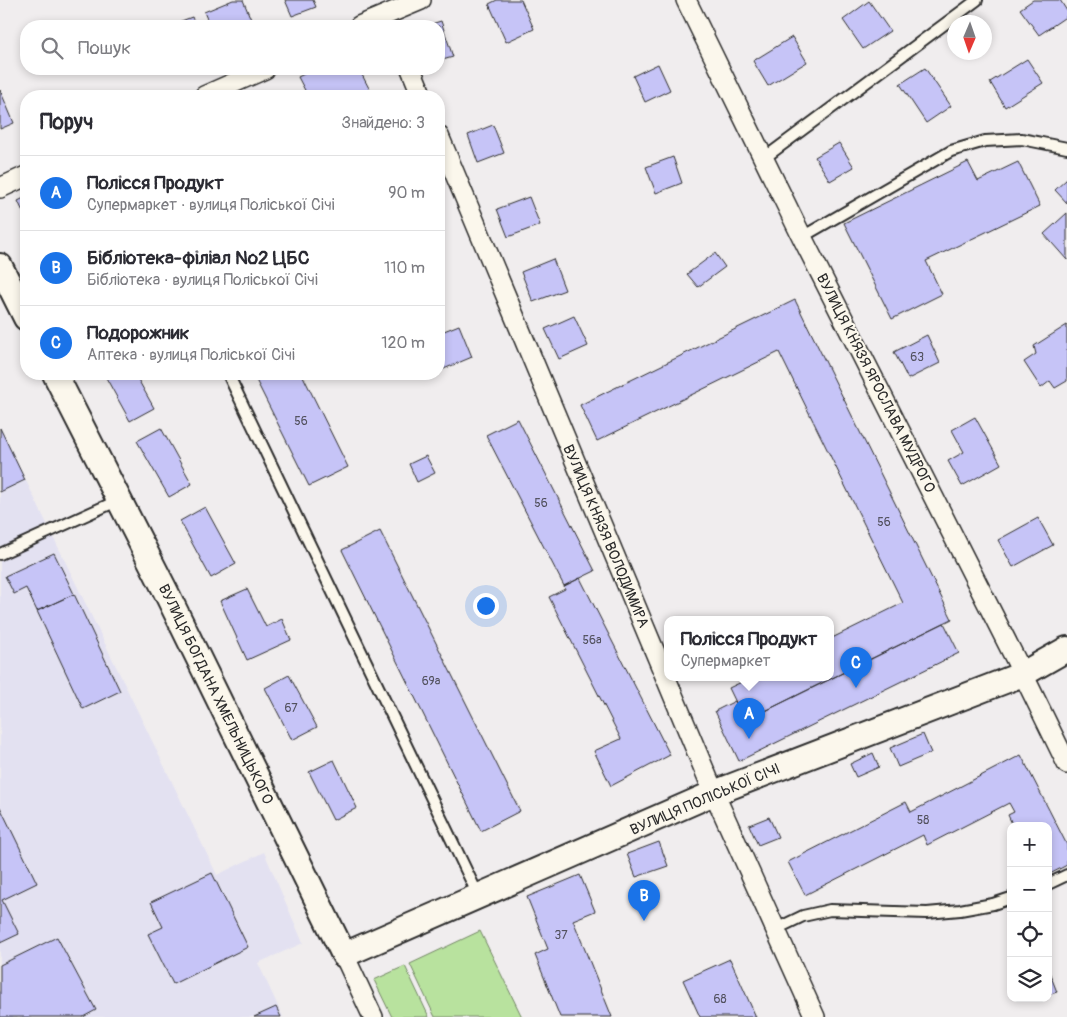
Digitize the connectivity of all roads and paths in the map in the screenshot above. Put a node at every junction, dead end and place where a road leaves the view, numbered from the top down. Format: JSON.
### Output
{"nodes":[{"id":1,"x":421,"y":0,"type":"edge"},
{"id":2,"x":686,"y":0,"type":"edge"},
{"id":3,"x":977,"y":0,"type":"edge"},
{"id":4,"x":387,"y":13,"type":"edge"},
{"id":5,"x":372,"y":20,"type":"edge"},
{"id":6,"x":251,"y":75,"type":"edge"},
{"id":7,"x":413,"y":75,"type":"edge"},
{"id":8,"x":218,"y":90,"type":"edge"},
{"id":9,"x":420,"y":90,"type":"edge"},
{"id":10,"x":1067,"y":148,"type":"edge"},
{"id":11,"x":445,"y":150,"type":"edge"},
{"id":12,"x":763,"y":159,"type":"junction"},
{"id":13,"x":20,"y":179,"type":"edge"},
{"id":14,"x":0,"y":188,"type":"edge"},
{"id":15,"x":802,"y":237,"type":"junction"},
{"id":16,"x":0,"y":266,"type":"edge"},
{"id":17,"x":20,"y":306,"type":"edge"},
{"id":18,"x":57,"y":380,"type":"edge"},
{"id":19,"x":231,"y":380,"type":"edge"},
{"id":20,"x":119,"y":500,"type":"junction"},
{"id":21,"x":0,"y":554,"type":"edge"},
{"id":22,"x":1067,"y":649,"type":"edge"},
{"id":23,"x":664,"y":674,"type":"edge"},
{"id":24,"x":1023,"y":674,"type":"junction"},
{"id":25,"x":667,"y":681,"type":"edge"},
{"id":26,"x":1067,"y":764,"type":"edge"},
{"id":27,"x":714,"y":793,"type":"junction"},
{"id":28,"x":1067,"y":875,"type":"edge"},
{"id":29,"x":1052,"y":882,"type":"edge"},
{"id":30,"x":479,"y":897,"type":"junction"},
{"id":31,"x":1007,"y":899,"type":"edge"},
{"id":32,"x":776,"y":929,"type":"junction"},
{"id":33,"x":344,"y":956,"type":"junction"},
{"id":34,"x":373,"y":1017,"type":"edge"},
{"id":35,"x":815,"y":1017,"type":"edge"}],
"edges":[{"from":1,"to":4,"type":"street"},
{"from":2,"to":12,"type":"street","name":"ВУЛИЦЯ КНЯЗЯ ЯРОСЛАВА МУДРОГО"},
{"from":3,"to":12,"type":"lane"},
{"from":4,"to":5,"type":"street"},
{"from":6,"to":8,"type":"street"},
{"from":7,"to":9,"type":"street"},
{"from":10,"to":15,"type":"lane"},
{"from":11,"to":23,"type":"street","name":"ВУЛИЦЯ КНЯЗЯ ВОЛОДИМИРА"},
{"from":12,"to":15,"type":"street","name":"ВУЛИЦЯ КНЯЗЯ ЯРОСЛАВА МУДРОГО"},
{"from":13,"to":14,"type":"street"},
{"from":15,"to":24,"type":"street","name":"ВУЛИЦЯ КНЯЗЯ ЯРОСЛАВА МУДРОГО"},
{"from":16,"to":17,"type":"street"},
{"from":18,"to":20,"type":"street","name":"ВУЛИЦЯ БОГДАНА ХМЕЛЬНИЦЬКОГО"},
{"from":19,"to":30,"type":"lane"},
{"from":20,"to":21,"type":"lane"},
{"from":20,"to":33,"type":"street","name":"ВУЛИЦЯ БОГДАНА ХМЕЛЬНИЦЬКОГО"},
{"from":22,"to":24,"type":"street","name":"ВУЛИЦЯ ПОЛІСЬКОЇ СІЧІ"},
{"from":24,"to":26,"type":"street","name":"ВУЛИЦЯ КНЯЗЯ ЯРОСЛАВА МУДРОГО"},
{"from":24,"to":27,"type":"street","name":"ВУЛИЦЯ ПОЛІСЬКОЇ СІЧІ"},
{"from":25,"to":27,"type":"street","name":"ВУЛИЦЯ КНЯЗЯ ВОЛОДИМИРА"},
{"from":27,"to":30,"type":"street","name":"ВУЛИЦЯ ПОЛІСЬКОЇ СІЧІ"},
{"from":27,"to":32,"type":"street","name":"ВУЛИЦЯ КНЯЗЯ ВОЛОДИМИРА"},
{"from":28,"to":29,"type":"lane"},
{"from":30,"to":33,"type":"street","name":"ВУЛИЦЯ ПОЛІСЬКОЇ СІЧІ"},
{"from":31,"to":32,"type":"lane"},
{"from":32,"to":35,"type":"street","name":"ВУЛИЦЯ КНЯЗЯ ВОЛОДИМИРА"},
{"from":33,"to":34,"type":"street","name":"ВУЛИЦЯ БОГДАНА ХМЕЛЬНИЦЬКОГО"}]}
